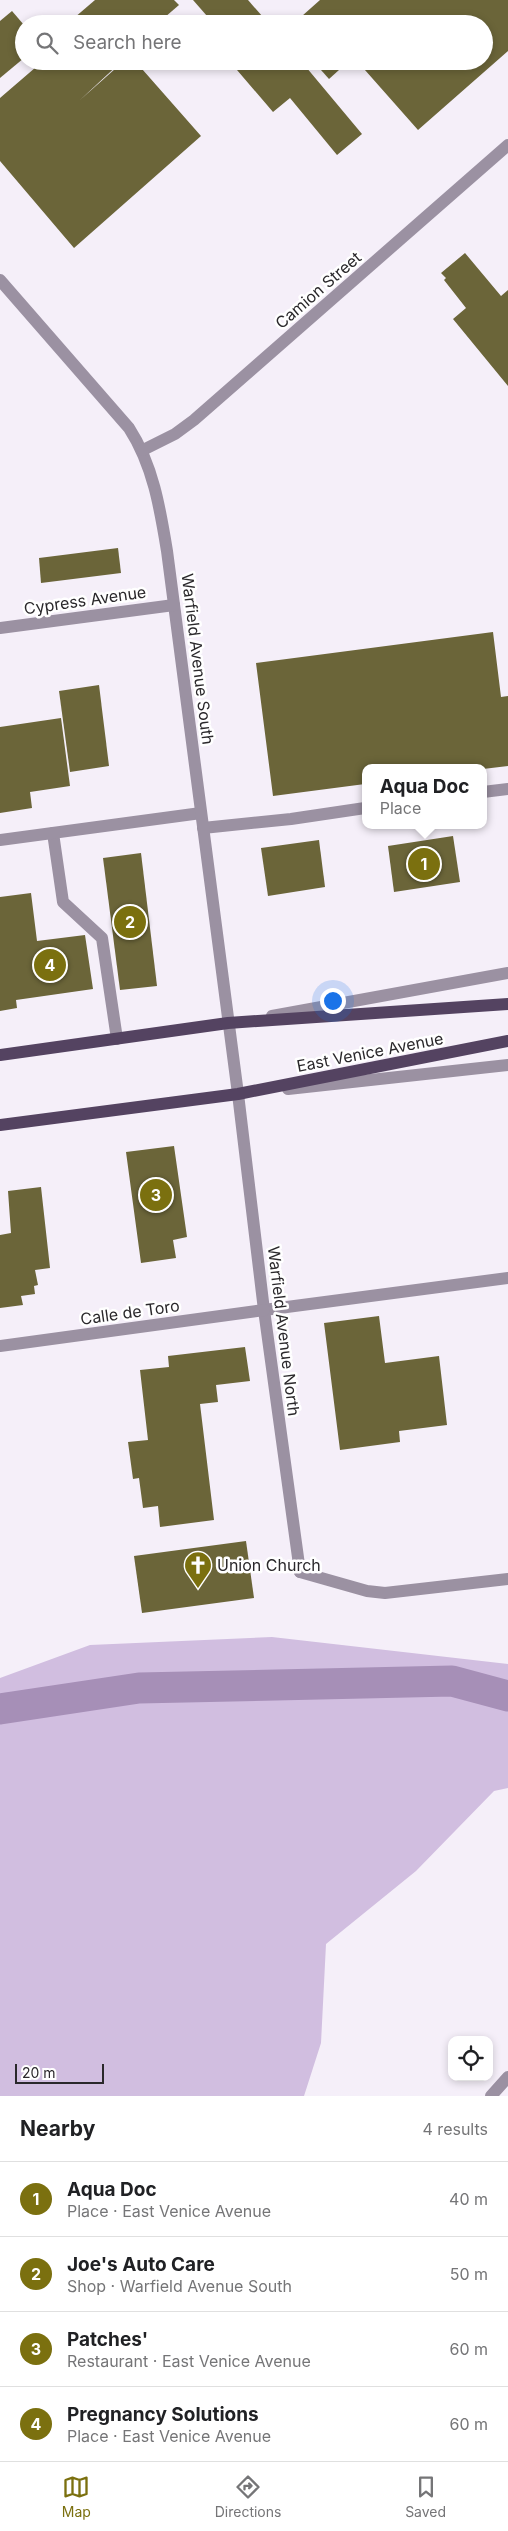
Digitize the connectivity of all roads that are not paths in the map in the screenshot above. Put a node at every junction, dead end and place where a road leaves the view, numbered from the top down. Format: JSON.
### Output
{"nodes":[{"id":1,"x":508,"y":145,"type":"edge"},
{"id":2,"x":0,"y":280,"type":"edge"},
{"id":3,"x":143,"y":450,"type":"junction"},
{"id":4,"x":174,"y":604,"type":"junction"},
{"id":5,"x":0,"y":628,"type":"edge"},
{"id":6,"x":508,"y":789,"type":"edge"},
{"id":7,"x":487,"y":792,"type":"edge"},
{"id":8,"x":362,"y":808,"type":"edge"},
{"id":9,"x":201,"y":813,"type":"junction"},
{"id":10,"x":203,"y":828,"type":"junction"},
{"id":11,"x":52,"y":833,"type":"junction"},
{"id":12,"x":0,"y":840,"type":"edge"},
{"id":13,"x":508,"y":973,"type":"edge"},
{"id":14,"x":508,"y":1004,"type":"edge"},
{"id":15,"x":228,"y":1024,"type":"junction"},
{"id":16,"x":117,"y":1039,"type":"junction"},
{"id":17,"x":508,"y":1041,"type":"edge"},
{"id":18,"x":0,"y":1055,"type":"edge"},
{"id":19,"x":508,"y":1065,"type":"edge"},
{"id":20,"x":238,"y":1094,"type":"junction"},
{"id":21,"x":0,"y":1125,"type":"edge"},
{"id":22,"x":508,"y":1278,"type":"edge"},
{"id":23,"x":264,"y":1310,"type":"junction"},
{"id":24,"x":0,"y":1346,"type":"edge"},
{"id":25,"x":508,"y":1579,"type":"edge"},
{"id":26,"x":508,"y":2077,"type":"edge"},
{"id":27,"x":491,"y":2096,"type":"edge"}],
"edges":[{"from":1,"to":3,"type":"street","name":"Camion Street"},
{"from":2,"to":3,"type":"street","name":"Warfield Avenue South"},
{"from":3,"to":4,"type":"street","name":"Warfield Avenue South"},
{"from":4,"to":5,"type":"street","name":"Cypress Avenue"},
{"from":4,"to":9,"type":"street","name":"Warfield Avenue South"},
{"from":6,"to":7,"type":"street"},
{"from":8,"to":10,"type":"street"},
{"from":9,"to":10,"type":"street","name":"Warfield Avenue South"},
{"from":9,"to":11,"type":"street"},
{"from":10,"to":15,"type":"street","name":"Warfield Avenue South"},
{"from":11,"to":12,"type":"street"},
{"from":11,"to":16,"type":"street"},
{"from":13,"to":15,"type":"street","name":"East Venice Avenue"},
{"from":14,"to":15,"type":"main road","name":"East Venice Avenue"},
{"from":15,"to":16,"type":"main road","name":"East Venice Avenue"},
{"from":15,"to":20,"type":"street","name":"Warfield Avenue South"},
{"from":16,"to":18,"type":"main road","name":"East Venice Avenue"},
{"from":17,"to":20,"type":"main road","name":"East Venice Avenue"},
{"from":19,"to":20,"type":"street","name":"East Venice Avenue"},
{"from":20,"to":21,"type":"main road","name":"East Venice Avenue"},
{"from":20,"to":23,"type":"street","name":"Warfield Avenue North"},
{"from":22,"to":23,"type":"street","name":"Calle de Toro"},
{"from":23,"to":24,"type":"street","name":"Calle de Toro"},
{"from":23,"to":25,"type":"street","name":"Warfield Avenue North"},
{"from":26,"to":27,"type":"street"}]}
